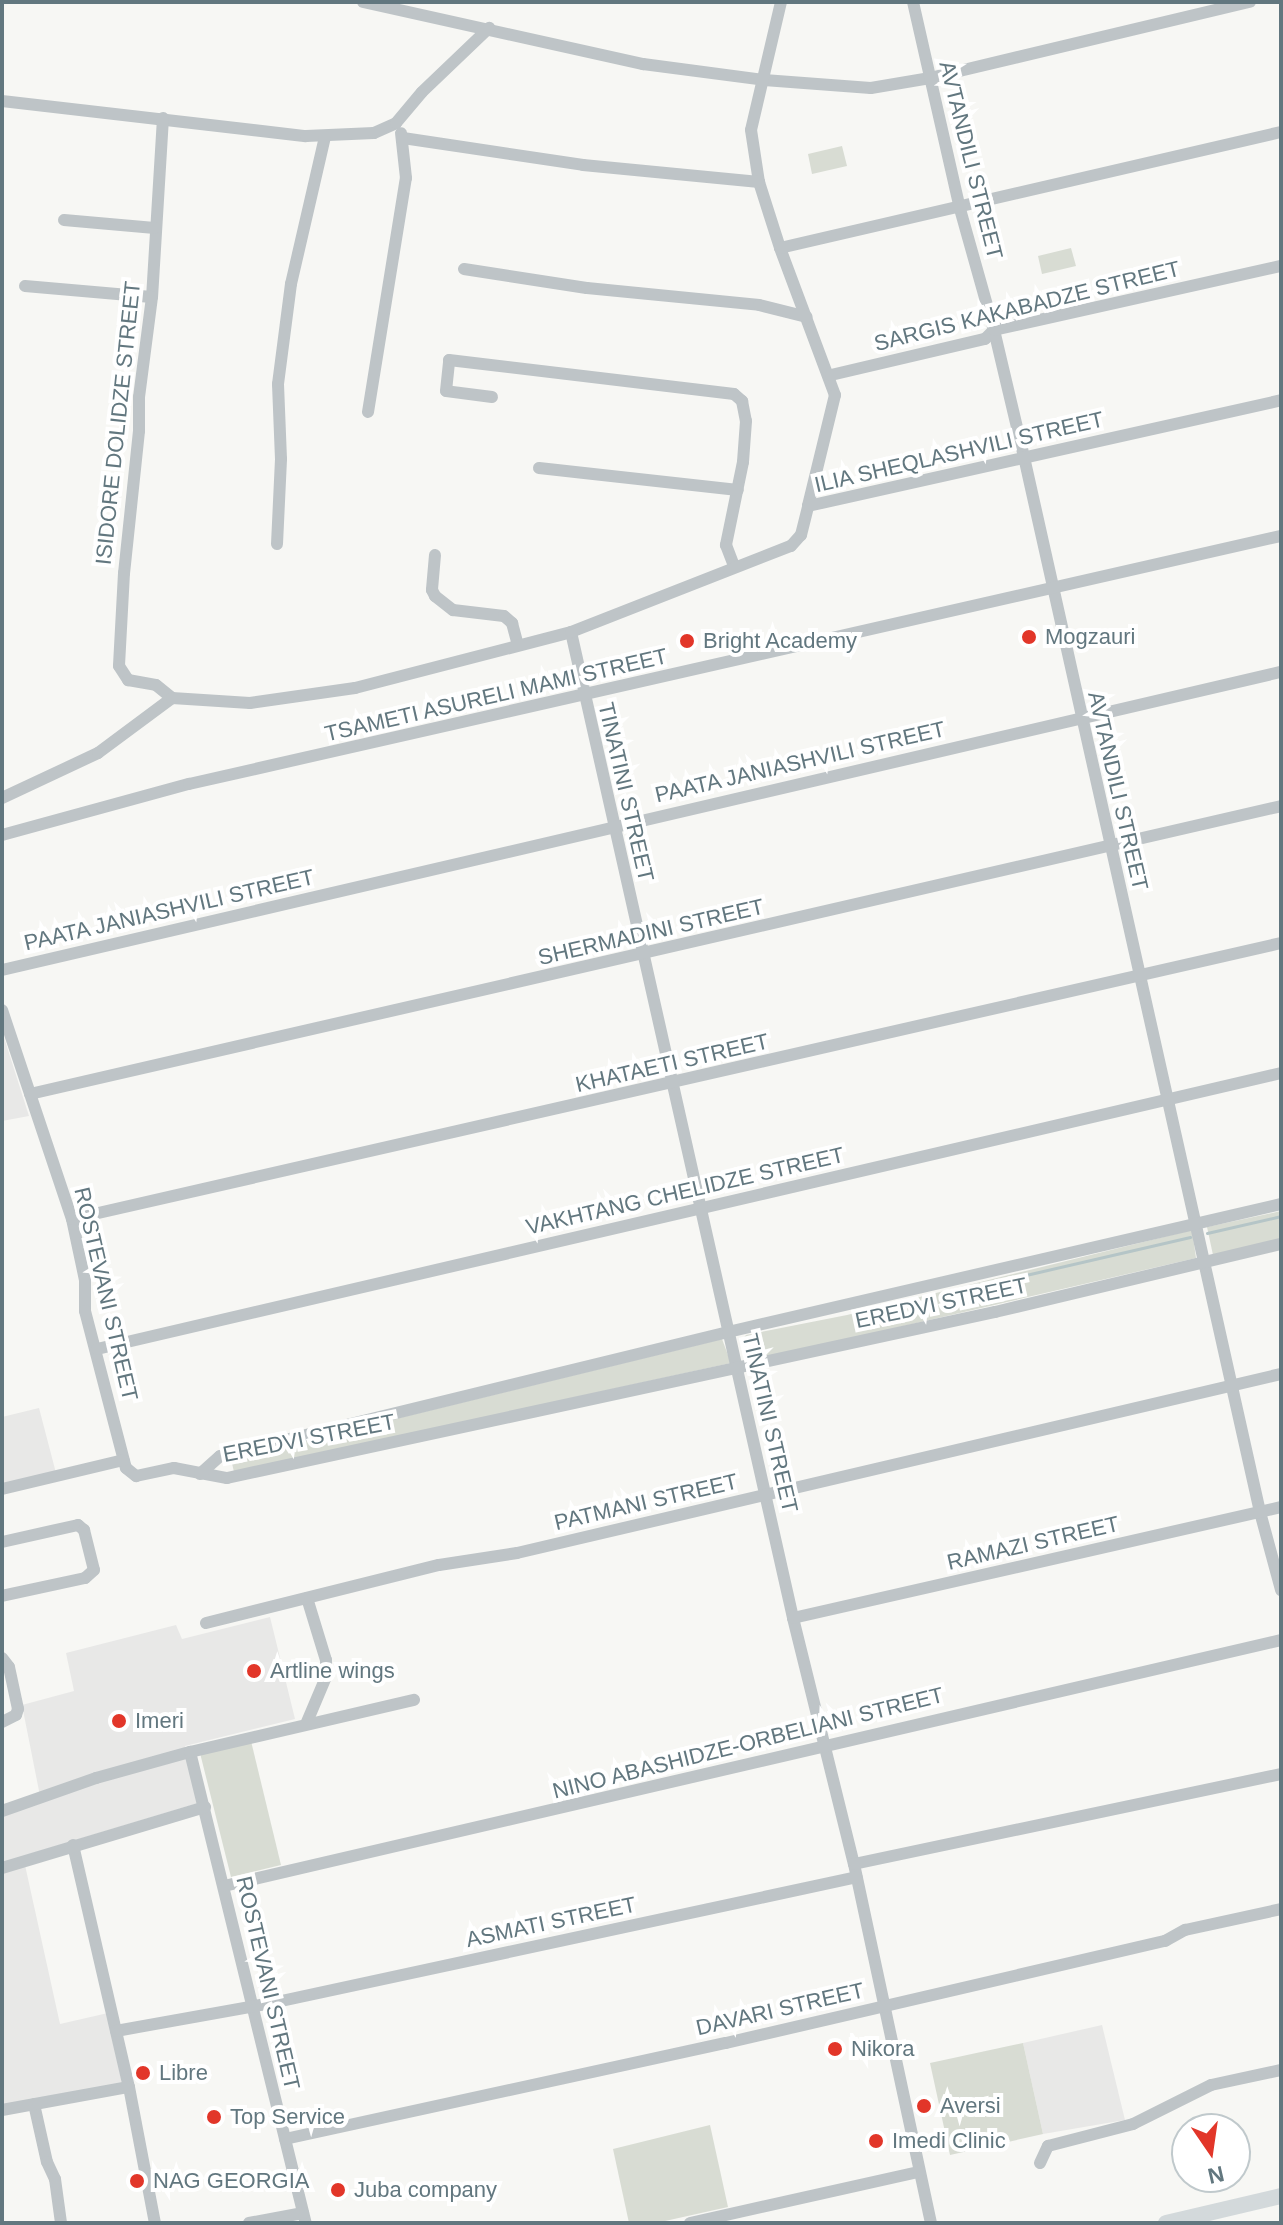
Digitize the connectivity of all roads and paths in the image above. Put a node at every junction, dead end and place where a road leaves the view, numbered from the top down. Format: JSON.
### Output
{"nodes":[{"id":1,"x":363,"y":2,"type":"edge"},
{"id":2,"x":781,"y":2,"type":"edge"},
{"id":3,"x":913,"y":2,"type":"edge"},
{"id":4,"x":1250,"y":2,"type":"edge"},
{"id":5,"x":489,"y":28,"type":"junction"},
{"id":6,"x":930,"y":78,"type":"junction"},
{"id":7,"x":764,"y":80,"type":"junction"},
{"id":8,"x":2,"y":101,"type":"edge"},
{"id":9,"x":163,"y":118,"type":"junction"},
{"id":10,"x":396,"y":123,"type":"junction"},
{"id":11,"x":1281,"y":132,"type":"edge"},
{"id":12,"x":325,"y":137,"type":"junction"},
{"id":13,"x":403,"y":138,"type":"junction"},
{"id":14,"x":759,"y":182,"type":"junction"},
{"id":15,"x":960,"y":209,"type":"junction"},
{"id":16,"x":64,"y":220,"type":"dead end"},
{"id":17,"x":155,"y":228,"type":"junction"},
{"id":18,"x":780,"y":248,"type":"junction"},
{"id":19,"x":1281,"y":266,"type":"edge"},
{"id":20,"x":464,"y":269,"type":"dead end"},
{"id":21,"x":25,"y":286,"type":"dead end"},
{"id":22,"x":152,"y":297,"type":"junction"},
{"id":23,"x":807,"y":317,"type":"junction"},
{"id":24,"x":994,"y":330,"type":"junction"},
{"id":25,"x":831,"y":375,"type":"junction"},
{"id":26,"x":492,"y":397,"type":"dead end"},
{"id":27,"x":1281,"y":400,"type":"edge"},
{"id":28,"x":368,"y":412,"type":"dead end"},
{"id":29,"x":1024,"y":457,"type":"junction"},
{"id":30,"x":539,"y":468,"type":"dead end"},
{"id":31,"x":738,"y":490,"type":"junction"},
{"id":32,"x":808,"y":506,"type":"junction"},
{"id":33,"x":1281,"y":536,"type":"edge"},
{"id":34,"x":277,"y":544,"type":"dead end"},
{"id":35,"x":435,"y":555,"type":"dead end"},
{"id":36,"x":734,"y":566,"type":"junction"},
{"id":37,"x":1051,"y":588,"type":"junction"},
{"id":38,"x":571,"y":632,"type":"junction"},
{"id":39,"x":518,"y":645,"type":"junction"},
{"id":40,"x":1281,"y":672,"type":"edge"},
{"id":41,"x":584,"y":696,"type":"junction"},
{"id":42,"x":172,"y":698,"type":"junction"},
{"id":43,"x":1080,"y":716,"type":"junction"},
{"id":44,"x":2,"y":798,"type":"edge"},
{"id":45,"x":1281,"y":806,"type":"edge"},
{"id":46,"x":613,"y":826,"type":"junction"},
{"id":47,"x":2,"y":835,"type":"edge"},
{"id":48,"x":1110,"y":846,"type":"junction"},
{"id":49,"x":1281,"y":943,"type":"edge"},
{"id":50,"x":643,"y":954,"type":"junction"},
{"id":51,"x":2,"y":970,"type":"edge"},
{"id":52,"x":1140,"y":976,"type":"junction"},
{"id":53,"x":2,"y":1010,"type":"edge"},
{"id":54,"x":1281,"y":1073,"type":"edge"},
{"id":55,"x":672,"y":1083,"type":"junction"},
{"id":56,"x":30,"y":1094,"type":"junction"},
{"id":57,"x":1168,"y":1099,"type":"junction"},
{"id":58,"x":1281,"y":1204,"type":"edge"},
{"id":59,"x":700,"y":1208,"type":"junction"},
{"id":60,"x":72,"y":1219,"type":"junction"},
{"id":61,"x":1197,"y":1225,"type":"junction"},
{"id":62,"x":1281,"y":1244,"type":"edge"},
{"id":63,"x":1204,"y":1262,"type":"junction"},
{"id":64,"x":728,"y":1332,"type":"junction"},
{"id":65,"x":97,"y":1349,"type":"junction"},
{"id":66,"x":737,"y":1368,"type":"junction"},
{"id":67,"x":1281,"y":1374,"type":"edge"},
{"id":68,"x":1233,"y":1385,"type":"junction"},
{"id":69,"x":124,"y":1460,"type":"junction"},
{"id":70,"x":200,"y":1474,"type":"junction"},
{"id":71,"x":2,"y":1489,"type":"edge"},
{"id":72,"x":765,"y":1495,"type":"junction"},
{"id":73,"x":1281,"y":1507,"type":"edge"},
{"id":74,"x":1260,"y":1512,"type":"junction"},
{"id":75,"x":2,"y":1542,"type":"edge"},
{"id":76,"x":1281,"y":1590,"type":"edge"},
{"id":77,"x":2,"y":1596,"type":"edge"},
{"id":78,"x":307,"y":1598,"type":"junction"},
{"id":79,"x":793,"y":1618,"type":"junction"},
{"id":80,"x":206,"y":1623,"type":"dead end"},
{"id":81,"x":1281,"y":1640,"type":"edge"},
{"id":82,"x":2,"y":1658,"type":"edge"},
{"id":83,"x":414,"y":1700,"type":"dead end"},
{"id":84,"x":2,"y":1722,"type":"edge"},
{"id":85,"x":307,"y":1722,"type":"junction"},
{"id":86,"x":827,"y":1748,"type":"junction"},
{"id":87,"x":190,"y":1752,"type":"junction"},
{"id":88,"x":1281,"y":1774,"type":"edge"},
{"id":89,"x":205,"y":1807,"type":"junction"},
{"id":90,"x":2,"y":1811,"type":"edge"},
{"id":91,"x":73,"y":1845,"type":"junction"},
{"id":92,"x":854,"y":1864,"type":"junction"},
{"id":93,"x":2,"y":1868,"type":"edge"},
{"id":94,"x":857,"y":1877,"type":"junction"},
{"id":95,"x":224,"y":1886,"type":"junction"},
{"id":96,"x":1281,"y":1909,"type":"edge"},
{"id":97,"x":882,"y":2005,"type":"junction"},
{"id":98,"x":254,"y":2007,"type":"junction"},
{"id":99,"x":116,"y":2031,"type":"junction"},
{"id":100,"x":1281,"y":2070,"type":"edge"},
{"id":101,"x":129,"y":2087,"type":"junction"},
{"id":102,"x":34,"y":2104,"type":"junction"},
{"id":103,"x":2,"y":2110,"type":"edge"},
{"id":104,"x":285,"y":2139,"type":"junction"},
{"id":105,"x":1040,"y":2163,"type":"dead end"},
{"id":106,"x":919,"y":2172,"type":"junction"},
{"id":107,"x":1281,"y":2196,"type":"edge"},
{"id":108,"x":304,"y":2218,"type":"edge"},
{"id":109,"x":61,"y":2223,"type":"edge"},
{"id":110,"x":155,"y":2223,"type":"edge"},
{"id":111,"x":249,"y":2223,"type":"edge"},
{"id":112,"x":690,"y":2223,"type":"edge"},
{"id":113,"x":931,"y":2223,"type":"edge"},
{"id":114,"x":1166,"y":2223,"type":"edge"}],
"edges":[{"from":1,"to":5,"type":"street"},
{"from":2,"to":7,"type":"street"},
{"from":3,"to":6,"type":"street","name":"AVTANDILI STREET"},
{"from":4,"to":6,"type":"street"},
{"from":5,"to":7,"type":"street"},
{"from":5,"to":10,"type":"street"},
{"from":6,"to":7,"type":"street"},
{"from":6,"to":15,"type":"street","name":"AVTANDILI STREET"},
{"from":7,"to":14,"type":"street"},
{"from":8,"to":9,"type":"street"},
{"from":9,"to":12,"type":"street"},
{"from":9,"to":17,"type":"street","name":"ISIDORE DOLIDZE STREET"},
{"from":10,"to":12,"type":"street"},
{"from":10,"to":13,"type":"street"},
{"from":11,"to":15,"type":"street"},
{"from":12,"to":34,"type":"street"},
{"from":13,"to":14,"type":"street"},
{"from":13,"to":28,"type":"street"},
{"from":14,"to":18,"type":"street"},
{"from":15,"to":18,"type":"street"},
{"from":15,"to":24,"type":"street","name":"AVTANDILI STREET"},
{"from":16,"to":17,"type":"street"},
{"from":17,"to":22,"type":"street","name":"ISIDORE DOLIDZE STREET"},
{"from":18,"to":23,"type":"street"},
{"from":19,"to":24,"type":"street","name":"SARGIS KAKABADZE STREET"},
{"from":20,"to":23,"type":"street"},
{"from":21,"to":22,"type":"street"},
{"from":22,"to":42,"type":"street","name":"ISIDORE DOLIDZE STREET"},
{"from":23,"to":25,"type":"street"},
{"from":24,"to":25,"type":"street","name":"SARGIS KAKABADZE STREET"},
{"from":24,"to":29,"type":"street","name":"AVTANDILI STREET"},
{"from":25,"to":32,"type":"street"},
{"from":26,"to":31,"type":"street"},
{"from":27,"to":29,"type":"street","name":"ILIA SHEQLASHVILI STREET"},
{"from":29,"to":32,"type":"street","name":"ILIA SHEQLASHVILI STREET"},
{"from":29,"to":37,"type":"street","name":"AVTANDILI STREET"},
{"from":30,"to":31,"type":"street"},
{"from":31,"to":36,"type":"street"},
{"from":32,"to":36,"type":"street","name":"ILIA SHEQLASHVILI STREET"},
{"from":33,"to":37,"type":"street","name":"TSAMETI ASURELI MAMI STREET"},
{"from":35,"to":39,"type":"street"},
{"from":36,"to":38,"type":"street","name":"ILIA SHEQLASHVILI STREET"},
{"from":37,"to":41,"type":"street","name":"TSAMETI ASURELI MAMI STREET"},
{"from":37,"to":43,"type":"street","name":"AVTANDILI STREET"},
{"from":38,"to":39,"type":"street","name":"ILIA SHEQLASHVILI STREET"},
{"from":38,"to":41,"type":"street","name":"TINATINI STREET"},
{"from":39,"to":42,"type":"street","name":"ILIA SHEQLASHVILI STREET"},
{"from":40,"to":43,"type":"street","name":"PAATA JANIASHVILI STREET"},
{"from":41,"to":46,"type":"street","name":"TINATINI STREET"},
{"from":41,"to":47,"type":"street","name":"TSAMETI ASURELI MAMI STREET"},
{"from":42,"to":44,"type":"street"},
{"from":43,"to":46,"type":"street","name":"PAATA JANIASHVILI STREET"},
{"from":43,"to":48,"type":"street","name":"AVTANDILI STREET"},
{"from":45,"to":48,"type":"street","name":"SHERMADINI STREET"},
{"from":46,"to":50,"type":"street","name":"TINATINI STREET"},
{"from":46,"to":51,"type":"street","name":"PAATA JANIASHVILI STREET"},
{"from":48,"to":50,"type":"street","name":"SHERMADINI STREET"},
{"from":48,"to":52,"type":"street","name":"AVTANDILI STREET"},
{"from":49,"to":52,"type":"street","name":"KHATAETI STREET"},
{"from":50,"to":55,"type":"street","name":"TINATINI STREET"},
{"from":50,"to":56,"type":"street","name":"SHERMADINI STREET"},
{"from":52,"to":55,"type":"street","name":"KHATAETI STREET"},
{"from":52,"to":57,"type":"street","name":"AVTANDILI STREET"},
{"from":53,"to":56,"type":"street","name":"ROSTEVANI STREET"},
{"from":54,"to":57,"type":"street","name":"VAKHTANG CHELIDZE STREET"},
{"from":55,"to":59,"type":"street","name":"TINATINI STREET"},
{"from":55,"to":60,"type":"street","name":"KHATAETI STREET"},
{"from":56,"to":60,"type":"street","name":"ROSTEVANI STREET"},
{"from":57,"to":59,"type":"street","name":"VAKHTANG CHELIDZE STREET"},
{"from":57,"to":61,"type":"street","name":"AVTANDILI STREET"},
{"from":58,"to":61,"type":"street","name":"EREDVI STREET"},
{"from":59,"to":64,"type":"street","name":"TINATINI STREET"},
{"from":59,"to":65,"type":"street","name":"VAKHTANG CHELIDZE STREET"},
{"from":60,"to":65,"type":"street","name":"ROSTEVANI STREET"},
{"from":61,"to":63,"type":"street","name":"AVTANDILI STREET"},
{"from":61,"to":64,"type":"street","name":"EREDVI STREET"},
{"from":62,"to":63,"type":"street","name":"EREDVI STREET"},
{"from":63,"to":66,"type":"street","name":"EREDVI STREET"},
{"from":63,"to":68,"type":"street","name":"AVTANDILI STREET"},
{"from":64,"to":66,"type":"street","name":"TINATINI STREET"},
{"from":64,"to":70,"type":"street","name":"EREDVI STREET"},
{"from":65,"to":69,"type":"street","name":"ROSTEVANI STREET"},
{"from":66,"to":70,"type":"street","name":"EREDVI STREET"},
{"from":66,"to":72,"type":"street","name":"TINATINI STREET"},
{"from":67,"to":68,"type":"street","name":"PATMANI STREET"},
{"from":68,"to":72,"type":"street","name":"PATMANI STREET"},
{"from":68,"to":74,"type":"street","name":"AVTANDILI STREET"},
{"from":69,"to":70,"type":"street"},
{"from":69,"to":71,"type":"street"},
{"from":72,"to":78,"type":"street","name":"PATMANI STREET"},
{"from":72,"to":79,"type":"street","name":"TINATINI STREET"},
{"from":73,"to":74,"type":"street","name":"RAMAZI STREET"},
{"from":74,"to":76,"type":"street","name":"AVTANDILI STREET"},
{"from":74,"to":79,"type":"street","name":"RAMAZI STREET"},
{"from":75,"to":77,"type":"street"},
{"from":78,"to":80,"type":"street","name":"PATMANI STREET"},
{"from":78,"to":85,"type":"street"},
{"from":79,"to":86,"type":"street","name":"TINATINI STREET"},
{"from":81,"to":86,"type":"street","name":"NINO ABASHIDZE-ORBELIANI STREET"},
{"from":82,"to":84,"type":"street"},
{"from":83,"to":85,"type":"street"},
{"from":85,"to":87,"type":"street"},
{"from":86,"to":92,"type":"street","name":"TINATINI STREET"},
{"from":86,"to":95,"type":"street","name":"NINO ABASHIDZE-ORBELIANI STREET"},
{"from":87,"to":89,"type":"street","name":"ROSTEVANI STREET"},
{"from":87,"to":90,"type":"street"},
{"from":88,"to":92,"type":"street"},
{"from":89,"to":91,"type":"street"},
{"from":89,"to":95,"type":"street","name":"ROSTEVANI STREET"},
{"from":91,"to":93,"type":"street"},
{"from":91,"to":99,"type":"street"},
{"from":92,"to":94,"type":"street","name":"TINATINI STREET"},
{"from":94,"to":97,"type":"street","name":"TINATINI STREET"},
{"from":94,"to":98,"type":"street","name":"ASMATI STREET"},
{"from":95,"to":98,"type":"street","name":"ROSTEVANI STREET"},
{"from":96,"to":97,"type":"street","name":"DAVARI STREET"},
{"from":97,"to":104,"type":"street","name":"DAVARI STREET"},
{"from":97,"to":106,"type":"street","name":"TINATINI STREET"},
{"from":98,"to":99,"type":"street","name":"ASMATI STREET"},
{"from":98,"to":104,"type":"street","name":"ROSTEVANI STREET"},
{"from":99,"to":101,"type":"street"},
{"from":100,"to":105,"type":"street"},
{"from":101,"to":102,"type":"street"},
{"from":101,"to":110,"type":"street"},
{"from":102,"to":103,"type":"street"},
{"from":102,"to":109,"type":"street"},
{"from":104,"to":108,"type":"street","name":"ROSTEVANI STREET"},
{"from":106,"to":112,"type":"street"},
{"from":106,"to":113,"type":"street","name":"TINATINI STREET"},
{"from":107,"to":114,"type":"main road"},
{"from":108,"to":111,"type":"street"}]}
